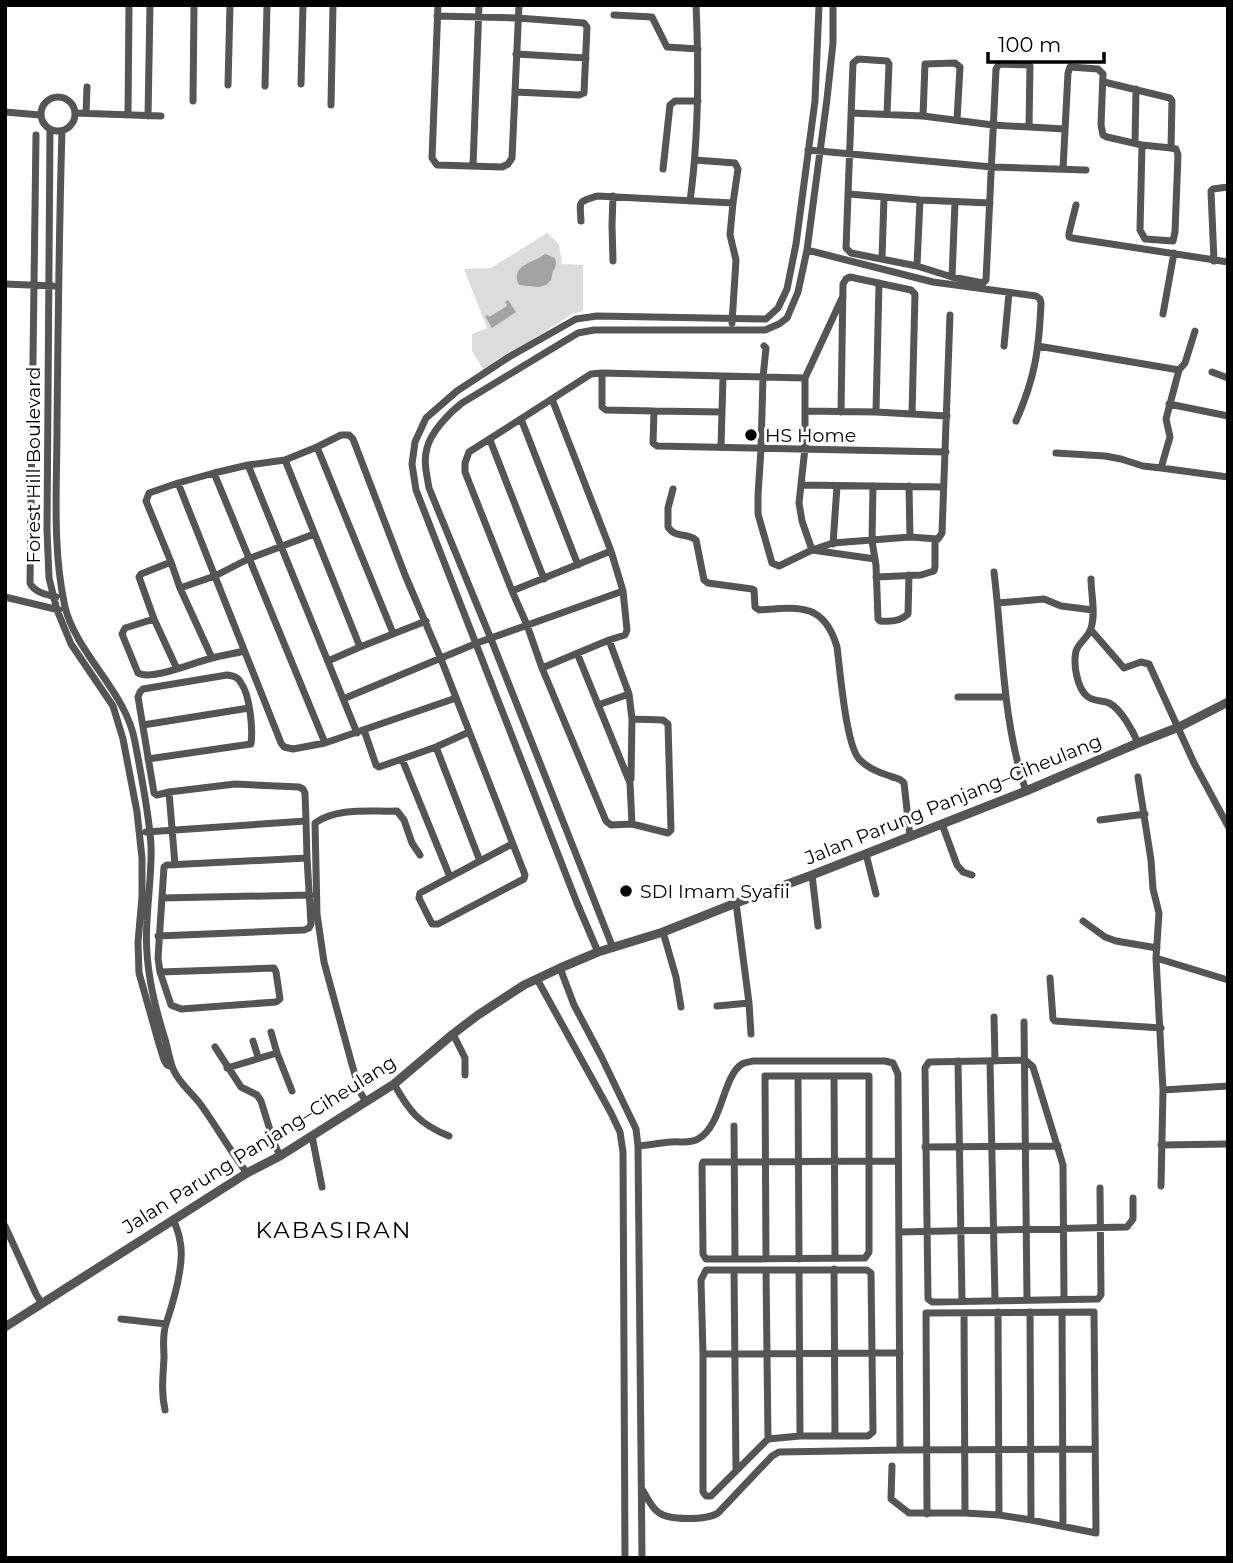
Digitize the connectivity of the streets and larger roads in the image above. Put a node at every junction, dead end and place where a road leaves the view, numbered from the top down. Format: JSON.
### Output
{"nodes":[{"id":1,"x":129,"y":5,"type":"edge"},
{"id":2,"x":150,"y":5,"type":"edge"},
{"id":3,"x":194,"y":5,"type":"edge"},
{"id":4,"x":230,"y":5,"type":"edge"},
{"id":5,"x":267,"y":5,"type":"edge"},
{"id":6,"x":303,"y":5,"type":"edge"},
{"id":7,"x":333,"y":5,"type":"edge"},
{"id":8,"x":438,"y":5,"type":"edge"},
{"id":9,"x":480,"y":5,"type":"edge"},
{"id":10,"x":519,"y":5,"type":"edge"},
{"id":11,"x":696,"y":5,"type":"edge"},
{"id":12,"x":819,"y":5,"type":"edge"},
{"id":13,"x":833,"y":5,"type":"edge"},
{"id":14,"x":614,"y":15,"type":"dead end"},
{"id":15,"x":437,"y":16,"type":"junction"},
{"id":16,"x":479,"y":17,"type":"junction"},
{"id":17,"x":518,"y":18,"type":"junction"},
{"id":18,"x":698,"y":50,"type":"junction"},
{"id":19,"x":516,"y":54,"type":"junction"},
{"id":20,"x":586,"y":58,"type":"junction"},
{"id":21,"x":1104,"y":82,"type":"junction"},
{"id":22,"x":301,"y":84,"type":"dead end"},
{"id":23,"x":228,"y":85,"type":"dead end"},
{"id":24,"x":265,"y":86,"type":"dead end"},
{"id":25,"x":88,"y":87,"type":"dead end"},
{"id":26,"x":1136,"y":89,"type":"junction"},
{"id":27,"x":515,"y":92,"type":"junction"},
{"id":28,"x":193,"y":101,"type":"dead end"},
{"id":29,"x":698,"y":102,"type":"junction"},
{"id":30,"x":331,"y":105,"type":"dead end"},
{"id":31,"x":5,"y":112,"type":"edge"},
{"id":32,"x":75,"y":113,"type":"junction"},
{"id":33,"x":86,"y":113,"type":"junction"},
{"id":34,"x":851,"y":113,"type":"junction"},
{"id":35,"x":887,"y":114,"type":"junction"},
{"id":36,"x":40,"y":115,"type":"junction"},
{"id":37,"x":128,"y":115,"type":"junction"},
{"id":38,"x":148,"y":116,"type":"junction"},
{"id":39,"x":161,"y":116,"type":"dead end"},
{"id":40,"x":923,"y":116,"type":"junction"},
{"id":41,"x":957,"y":120,"type":"junction"},
{"id":42,"x":993,"y":125,"type":"junction"},
{"id":43,"x":1028,"y":127,"type":"junction"},
{"id":44,"x":1065,"y":129,"type":"junction"},
{"id":45,"x":50,"y":130,"type":"junction"},
{"id":46,"x":62,"y":131,"type":"junction"},
{"id":47,"x":36,"y":135,"type":"dead end"},
{"id":48,"x":1139,"y":144,"type":"junction"},
{"id":49,"x":1171,"y":148,"type":"junction"},
{"id":50,"x":808,"y":150,"type":"junction"},
{"id":51,"x":821,"y":152,"type":"junction"},
{"id":52,"x":849,"y":153,"type":"junction"},
{"id":53,"x":695,"y":160,"type":"junction"},
{"id":54,"x":473,"y":166,"type":"junction"},
{"id":55,"x":992,"y":167,"type":"junction"},
{"id":56,"x":663,"y":169,"type":"dead end"},
{"id":57,"x":1063,"y":169,"type":"junction"},
{"id":58,"x":1086,"y":170,"type":"dead end"},
{"id":59,"x":1228,"y":187,"type":"edge"},
{"id":60,"x":849,"y":194,"type":"junction"},
{"id":61,"x":613,"y":196,"type":"junction"},
{"id":62,"x":884,"y":198,"type":"junction"},
{"id":63,"x":920,"y":200,"type":"junction"},
{"id":64,"x":690,"y":201,"type":"junction"},
{"id":65,"x":955,"y":202,"type":"junction"},
{"id":66,"x":733,"y":203,"type":"junction"},
{"id":67,"x":990,"y":203,"type":"junction"},
{"id":68,"x":1076,"y":205,"type":"dead end"},
{"id":69,"x":581,"y":221,"type":"dead end"},
{"id":70,"x":807,"y":250,"type":"junction"},
{"id":71,"x":1174,"y":253,"type":"junction"},
{"id":72,"x":882,"y":258,"type":"junction"},
{"id":73,"x":613,"y":261,"type":"dead end"},
{"id":74,"x":1213,"y":261,"type":"junction"},
{"id":75,"x":1228,"y":262,"type":"edge"},
{"id":76,"x":917,"y":266,"type":"junction"},
{"id":77,"x":952,"y":277,"type":"junction"},
{"id":78,"x":5,"y":284,"type":"edge"},
{"id":79,"x":34,"y":284,"type":"junction"},
{"id":80,"x":879,"y":284,"type":"junction"},
{"id":81,"x":49,"y":285,"type":"junction"},
{"id":82,"x":58,"y":286,"type":"junction"},
{"id":83,"x":1009,"y":293,"type":"junction"},
{"id":84,"x":843,"y":296,"type":"junction"},
{"id":85,"x":1163,"y":314,"type":"dead end"},
{"id":86,"x":950,"y":315,"type":"dead end"},
{"id":87,"x":732,"y":319,"type":"junction"},
{"id":88,"x":766,"y":319,"type":"junction"},
{"id":89,"x":732,"y":330,"type":"junction"},
{"id":90,"x":765,"y":330,"type":"junction"},
{"id":91,"x":1195,"y":331,"type":"dead end"},
{"id":92,"x":1004,"y":345,"type":"dead end"},
{"id":93,"x":1038,"y":346,"type":"junction"},
{"id":94,"x":1179,"y":370,"type":"junction"},
{"id":95,"x":1212,"y":372,"type":"dead end"},
{"id":96,"x":602,"y":373,"type":"junction"},
{"id":97,"x":723,"y":377,"type":"junction"},
{"id":98,"x":763,"y":377,"type":"junction"},
{"id":99,"x":805,"y":378,"type":"junction"},
{"id":100,"x":1228,"y":378,"type":"edge"},
{"id":101,"x":552,"y":399,"type":"junction"},
{"id":102,"x":1169,"y":404,"type":"junction"},
{"id":103,"x":654,"y":411,"type":"junction"},
{"id":104,"x":805,"y":411,"type":"junction"},
{"id":105,"x":722,"y":412,"type":"junction"},
{"id":106,"x":841,"y":412,"type":"junction"},
{"id":107,"x":876,"y":412,"type":"junction"},
{"id":108,"x":912,"y":414,"type":"junction"},
{"id":109,"x":947,"y":416,"type":"junction"},
{"id":110,"x":1228,"y":416,"type":"edge"},
{"id":111,"x":521,"y":419,"type":"junction"},
{"id":112,"x":1016,"y":421,"type":"dead end"},
{"id":113,"x":490,"y":440,"type":"junction"},
{"id":114,"x":317,"y":447,"type":"junction"},
{"id":115,"x":721,"y":447,"type":"junction"},
{"id":116,"x":805,"y":448,"type":"junction"},
{"id":117,"x":761,"y":449,"type":"junction"},
{"id":118,"x":946,"y":452,"type":"junction"},
{"id":119,"x":1056,"y":453,"type":"dead end"},
{"id":120,"x":285,"y":460,"type":"junction"},
{"id":121,"x":248,"y":465,"type":"junction"},
{"id":122,"x":1161,"y":468,"type":"junction"},
{"id":123,"x":214,"y":473,"type":"junction"},
{"id":124,"x":1228,"y":477,"type":"edge"},
{"id":125,"x":178,"y":483,"type":"junction"},
{"id":126,"x":802,"y":485,"type":"junction"},
{"id":127,"x":837,"y":486,"type":"junction"},
{"id":128,"x":873,"y":486,"type":"junction"},
{"id":129,"x":909,"y":486,"type":"junction"},
{"id":130,"x":943,"y":487,"type":"junction"},
{"id":131,"x":673,"y":489,"type":"dead end"},
{"id":132,"x":314,"y":534,"type":"junction"},
{"id":133,"x":909,"y":537,"type":"junction"},
{"id":134,"x":935,"y":539,"type":"junction"},
{"id":135,"x":872,"y":541,"type":"junction"},
{"id":136,"x":833,"y":543,"type":"junction"},
{"id":137,"x":281,"y":546,"type":"junction"},
{"id":138,"x":812,"y":550,"type":"junction"},
{"id":139,"x":611,"y":551,"type":"junction"},
{"id":140,"x":833,"y":553,"type":"junction"},
{"id":141,"x":248,"y":559,"type":"junction"},
{"id":142,"x":875,"y":559,"type":"junction"},
{"id":143,"x":171,"y":562,"type":"junction"},
{"id":144,"x":578,"y":565,"type":"junction"},
{"id":145,"x":994,"y":572,"type":"dead end"},
{"id":146,"x":909,"y":575,"type":"junction"},
{"id":147,"x":215,"y":576,"type":"junction"},
{"id":148,"x":876,"y":577,"type":"junction"},
{"id":149,"x":544,"y":579,"type":"junction"},
{"id":150,"x":1091,"y":579,"type":"dead end"},
{"id":151,"x":180,"y":588,"type":"junction"},
{"id":152,"x":512,"y":592,"type":"junction"},
{"id":153,"x":623,"y":592,"type":"junction"},
{"id":154,"x":53,"y":596,"type":"junction"},
{"id":155,"x":5,"y":597,"type":"edge"},
{"id":156,"x":64,"y":598,"type":"junction"},
{"id":157,"x":998,"y":603,"type":"junction"},
{"id":158,"x":57,"y":610,"type":"junction"},
{"id":159,"x":1093,"y":610,"type":"junction"},
{"id":160,"x":67,"y":612,"type":"junction"},
{"id":161,"x":154,"y":619,"type":"junction"},
{"id":162,"x":426,"y":621,"type":"junction"},
{"id":163,"x":527,"y":625,"type":"junction"},
{"id":164,"x":1091,"y":630,"type":"junction"},
{"id":165,"x":393,"y":633,"type":"junction"},
{"id":166,"x":491,"y":639,"type":"junction"},
{"id":167,"x":609,"y":639,"type":"junction"},
{"id":168,"x":477,"y":643,"type":"junction"},
{"id":169,"x":360,"y":647,"type":"junction"},
{"id":170,"x":244,"y":651,"type":"junction"},
{"id":171,"x":578,"y":653,"type":"junction"},
{"id":172,"x":212,"y":658,"type":"junction"},
{"id":173,"x":441,"y":659,"type":"junction"},
{"id":174,"x":328,"y":662,"type":"junction"},
{"id":175,"x":542,"y":668,"type":"junction"},
{"id":176,"x":177,"y":669,"type":"junction"},
{"id":177,"x":629,"y":694,"type":"junction"},
{"id":178,"x":958,"y":697,"type":"dead end"},
{"id":179,"x":1005,"y":697,"type":"junction"},
{"id":180,"x":456,"y":698,"type":"junction"},
{"id":181,"x":343,"y":699,"type":"junction"},
{"id":182,"x":1228,"y":702,"type":"edge"},
{"id":183,"x":598,"y":705,"type":"junction"},
{"id":184,"x":249,"y":708,"type":"junction"},
{"id":185,"x":632,"y":719,"type":"junction"},
{"id":186,"x":143,"y":725,"type":"junction"},
{"id":187,"x":1179,"y":727,"type":"junction"},
{"id":188,"x":360,"y":732,"type":"junction"},
{"id":189,"x":469,"y":732,"type":"junction"},
{"id":190,"x":325,"y":743,"type":"junction"},
{"id":191,"x":1138,"y":743,"type":"junction"},
{"id":192,"x":436,"y":747,"type":"junction"},
{"id":193,"x":402,"y":758,"type":"junction"},
{"id":194,"x":148,"y":759,"type":"junction"},
{"id":195,"x":1138,"y":777,"type":"dead end"},
{"id":196,"x":631,"y":783,"type":"junction"},
{"id":197,"x":1026,"y":791,"type":"junction"},
{"id":198,"x":169,"y":792,"type":"junction"},
{"id":199,"x":1145,"y":814,"type":"junction"},
{"id":200,"x":1100,"y":820,"type":"dead end"},
{"id":201,"x":306,"y":821,"type":"junction"},
{"id":202,"x":632,"y":824,"type":"junction"},
{"id":203,"x":942,"y":824,"type":"junction"},
{"id":204,"x":1228,"y":826,"type":"edge"},
{"id":205,"x":172,"y":829,"type":"junction"},
{"id":206,"x":149,"y":832,"type":"junction"},
{"id":207,"x":140,"y":833,"type":"junction"},
{"id":208,"x":910,"y":837,"type":"junction"},
{"id":209,"x":512,"y":844,"type":"junction"},
{"id":210,"x":866,"y":854,"type":"junction"},
{"id":211,"x":421,"y":855,"type":"dead end"},
{"id":212,"x":307,"y":858,"type":"junction"},
{"id":213,"x":480,"y":861,"type":"junction"},
{"id":214,"x":176,"y":864,"type":"junction"},
{"id":215,"x":812,"y":875,"type":"junction"},
{"id":216,"x":972,"y":875,"type":"dead end"},
{"id":217,"x":450,"y":877,"type":"junction"},
{"id":218,"x":876,"y":894,"type":"dead end"},
{"id":219,"x":310,"y":895,"type":"junction"},
{"id":220,"x":162,"y":898,"type":"junction"},
{"id":221,"x":736,"y":903,"type":"junction"},
{"id":222,"x":1083,"y":921,"type":"dead end"},
{"id":223,"x":818,"y":926,"type":"dead end"},
{"id":224,"x":663,"y":932,"type":"junction"},
{"id":225,"x":158,"y":936,"type":"junction"},
{"id":226,"x":613,"y":948,"type":"junction"},
{"id":227,"x":1157,"y":948,"type":"junction"},
{"id":228,"x":598,"y":952,"type":"junction"},
{"id":229,"x":1156,"y":958,"type":"junction"},
{"id":230,"x":560,"y":968,"type":"junction"},
{"id":231,"x":160,"y":972,"type":"junction"},
{"id":232,"x":1050,"y":978,"type":"dead end"},
{"id":233,"x":537,"y":979,"type":"junction"},
{"id":234,"x":1228,"y":980,"type":"edge"},
{"id":235,"x":749,"y":1003,"type":"junction"},
{"id":236,"x":718,"y":1006,"type":"dead end"},
{"id":237,"x":681,"y":1007,"type":"dead end"},
{"id":238,"x":994,"y":1017,"type":"dead end"},
{"id":239,"x":1024,"y":1022,"type":"dead end"},
{"id":240,"x":1161,"y":1028,"type":"junction"},
{"id":241,"x":271,"y":1032,"type":"dead end"},
{"id":242,"x":453,"y":1034,"type":"junction"},
{"id":243,"x":751,"y":1034,"type":"dead end"},
{"id":244,"x":253,"y":1041,"type":"dead end"},
{"id":245,"x":215,"y":1047,"type":"dead end"},
{"id":246,"x":277,"y":1053,"type":"junction"},
{"id":247,"x":258,"y":1057,"type":"junction"},
{"id":248,"x":1025,"y":1060,"type":"junction"},
{"id":249,"x":958,"y":1061,"type":"junction"},
{"id":250,"x":993,"y":1061,"type":"junction"},
{"id":251,"x":172,"y":1067,"type":"junction"},
{"id":252,"x":227,"y":1068,"type":"junction"},
{"id":253,"x":465,"y":1075,"type":"dead end"},
{"id":254,"x":798,"y":1076,"type":"junction"},
{"id":255,"x":834,"y":1076,"type":"junction"},
{"id":256,"x":394,"y":1084,"type":"junction"},
{"id":257,"x":1228,"y":1086,"type":"edge"},
{"id":258,"x":1163,"y":1090,"type":"junction"},
{"id":259,"x":292,"y":1091,"type":"dead end"},
{"id":260,"x":366,"y":1102,"type":"junction"},
{"id":261,"x":734,"y":1126,"type":"dead end"},
{"id":262,"x":312,"y":1136,"type":"junction"},
{"id":263,"x":449,"y":1136,"type":"dead end"},
{"id":264,"x":1228,"y":1144,"type":"edge"},
{"id":265,"x":1161,"y":1145,"type":"junction"},
{"id":266,"x":638,"y":1146,"type":"junction"},
{"id":267,"x":1058,"y":1146,"type":"junction"},
{"id":268,"x":925,"y":1147,"type":"junction"},
{"id":269,"x":959,"y":1147,"type":"junction"},
{"id":270,"x":992,"y":1147,"type":"junction"},
{"id":271,"x":1026,"y":1147,"type":"junction"},
{"id":272,"x":279,"y":1156,"type":"junction"},
{"id":273,"x":798,"y":1161,"type":"junction"},
{"id":274,"x":834,"y":1161,"type":"junction"},
{"id":275,"x":869,"y":1161,"type":"junction"},
{"id":276,"x":898,"y":1161,"type":"junction"},
{"id":277,"x":734,"y":1162,"type":"junction"},
{"id":278,"x":766,"y":1162,"type":"junction"},
{"id":279,"x":247,"y":1173,"type":"junction"},
{"id":280,"x":1161,"y":1186,"type":"dead end"},
{"id":281,"x":321,"y":1187,"type":"dead end"},
{"id":282,"x":1100,"y":1188,"type":"dead end"},
{"id":283,"x":1133,"y":1198,"type":"dead end"},
{"id":284,"x":173,"y":1219,"type":"junction"},
{"id":285,"x":5,"y":1226,"type":"edge"},
{"id":286,"x":1063,"y":1228,"type":"junction"},
{"id":287,"x":1100,"y":1228,"type":"junction"},
{"id":288,"x":1027,"y":1229,"type":"junction"},
{"id":289,"x":961,"y":1230,"type":"junction"},
{"id":290,"x":993,"y":1230,"type":"junction"},
{"id":291,"x":926,"y":1231,"type":"junction"},
{"id":292,"x":899,"y":1232,"type":"junction"},
{"id":293,"x":835,"y":1258,"type":"junction"},
{"id":294,"x":735,"y":1259,"type":"junction"},
{"id":295,"x":766,"y":1259,"type":"junction"},
{"id":296,"x":799,"y":1259,"type":"junction"},
{"id":297,"x":799,"y":1269,"type":"junction"},
{"id":298,"x":834,"y":1269,"type":"junction"},
{"id":299,"x":734,"y":1270,"type":"junction"},
{"id":300,"x":766,"y":1270,"type":"junction"},
{"id":301,"x":1027,"y":1299,"type":"junction"},
{"id":302,"x":1064,"y":1299,"type":"junction"},
{"id":303,"x":962,"y":1300,"type":"junction"},
{"id":304,"x":995,"y":1300,"type":"junction"},
{"id":305,"x":42,"y":1304,"type":"junction"},
{"id":306,"x":964,"y":1312,"type":"junction"},
{"id":307,"x":998,"y":1312,"type":"junction"},
{"id":308,"x":1030,"y":1312,"type":"junction"},
{"id":309,"x":1062,"y":1312,"type":"junction"},
{"id":310,"x":121,"y":1319,"type":"dead end"},
{"id":311,"x":166,"y":1324,"type":"junction"},
{"id":312,"x":5,"y":1327,"type":"edge"},
{"id":313,"x":767,"y":1353,"type":"junction"},
{"id":314,"x":799,"y":1353,"type":"junction"},
{"id":315,"x":834,"y":1353,"type":"junction"},
{"id":316,"x":872,"y":1353,"type":"junction"},
{"id":317,"x":900,"y":1353,"type":"junction"},
{"id":318,"x":703,"y":1354,"type":"junction"},
{"id":319,"x":735,"y":1354,"type":"junction"},
{"id":320,"x":165,"y":1410,"type":"dead end"},
{"id":321,"x":800,"y":1436,"type":"junction"},
{"id":322,"x":835,"y":1436,"type":"junction"},
{"id":323,"x":768,"y":1439,"type":"junction"},
{"id":324,"x":1031,"y":1449,"type":"junction"},
{"id":325,"x":1062,"y":1449,"type":"junction"},
{"id":326,"x":1095,"y":1449,"type":"junction"},
{"id":327,"x":900,"y":1450,"type":"junction"},
{"id":328,"x":926,"y":1450,"type":"junction"},
{"id":329,"x":964,"y":1450,"type":"junction"},
{"id":330,"x":999,"y":1450,"type":"junction"},
{"id":331,"x":892,"y":1466,"type":"dead end"},
{"id":332,"x":736,"y":1472,"type":"junction"},
{"id":333,"x":642,"y":1489,"type":"junction"},
{"id":334,"x":965,"y":1513,"type":"junction"},
{"id":335,"x":927,"y":1514,"type":"junction"},
{"id":336,"x":999,"y":1515,"type":"junction"},
{"id":337,"x":1031,"y":1520,"type":"junction"},
{"id":338,"x":1063,"y":1527,"type":"junction"},
{"id":339,"x":625,"y":1558,"type":"edge"},
{"id":340,"x":642,"y":1558,"type":"edge"}],
"edges":[{"from":1,"to":37,"type":"street"},
{"from":2,"to":38,"type":"street"},
{"from":3,"to":28,"type":"street"},
{"from":4,"to":23,"type":"street"},
{"from":5,"to":24,"type":"street"},
{"from":6,"to":22,"type":"street"},
{"from":7,"to":30,"type":"street"},
{"from":8,"to":15,"type":"street"},
{"from":9,"to":16,"type":"street"},
{"from":10,"to":17,"type":"street"},
{"from":11,"to":18,"type":"street"},
{"from":12,"to":50,"type":"street"},
{"from":13,"to":51,"type":"street"},
{"from":14,"to":18,"type":"street"},
{"from":15,"to":16,"type":"street"},
{"from":15,"to":54,"type":"street"},
{"from":16,"to":17,"type":"street"},
{"from":16,"to":54,"type":"street"},
{"from":17,"to":19,"type":"street"},
{"from":17,"to":20,"type":"street"},
{"from":18,"to":29,"type":"street"},
{"from":19,"to":20,"type":"street"},
{"from":19,"to":27,"type":"street"},
{"from":20,"to":27,"type":"street"},
{"from":21,"to":26,"type":"street"},
{"from":21,"to":44,"type":"street"},
{"from":21,"to":48,"type":"street"},
{"from":25,"to":33,"type":"street"},
{"from":26,"to":48,"type":"street"},
{"from":26,"to":49,"type":"street"},
{"from":27,"to":54,"type":"street"},
{"from":29,"to":53,"type":"street"},
{"from":29,"to":56,"type":"street"},
{"from":31,"to":36,"type":"street"},
{"from":32,"to":33,"type":"street"},
{"from":32,"to":36,"type":"street"},
{"from":32,"to":46,"type":"street"},
{"from":33,"to":37,"type":"street"},
{"from":34,"to":35,"type":"street"},
{"from":34,"to":35,"type":"street"},
{"from":34,"to":52,"type":"street"},
{"from":35,"to":40,"type":"street"},
{"from":36,"to":45,"type":"street"},
{"from":37,"to":38,"type":"street"},
{"from":38,"to":39,"type":"street"},
{"from":40,"to":41,"type":"street"},
{"from":40,"to":41,"type":"street"},
{"from":41,"to":42,"type":"street"},
{"from":42,"to":43,"type":"street"},
{"from":42,"to":43,"type":"street"},
{"from":42,"to":55,"type":"street"},
{"from":43,"to":44,"type":"street"},
{"from":44,"to":57,"type":"street"},
{"from":45,"to":46,"type":"street"},
{"from":45,"to":81,"type":"street","name":"Forest Hill Boulevard"},
{"from":46,"to":82,"type":"street","name":"Forest Hill Boulevard"},
{"from":47,"to":79,"type":"street"},
{"from":48,"to":49,"type":"street"},
{"from":48,"to":49,"type":"street"},
{"from":50,"to":51,"type":"street"},
{"from":50,"to":88,"type":"street"},
{"from":51,"to":52,"type":"street"},
{"from":51,"to":70,"type":"street"},
{"from":52,"to":55,"type":"street"},
{"from":52,"to":60,"type":"street"},
{"from":53,"to":64,"type":"street"},
{"from":53,"to":66,"type":"street"},
{"from":55,"to":57,"type":"street"},
{"from":55,"to":67,"type":"street"},
{"from":57,"to":58,"type":"street"},
{"from":59,"to":74,"type":"street"},
{"from":60,"to":62,"type":"street"},
{"from":60,"to":72,"type":"street"},
{"from":61,"to":64,"type":"street"},
{"from":61,"to":69,"type":"street"},
{"from":61,"to":73,"type":"street"},
{"from":62,"to":63,"type":"street"},
{"from":62,"to":72,"type":"street"},
{"from":63,"to":65,"type":"street"},
{"from":63,"to":76,"type":"street"},
{"from":64,"to":66,"type":"street"},
{"from":65,"to":67,"type":"street"},
{"from":65,"to":77,"type":"street"},
{"from":66,"to":87,"type":"street"},
{"from":67,"to":77,"type":"street"},
{"from":68,"to":71,"type":"street"},
{"from":70,"to":83,"type":"street"},
{"from":70,"to":90,"type":"street"},
{"from":71,"to":74,"type":"street"},
{"from":71,"to":85,"type":"street"},
{"from":72,"to":76,"type":"street"},
{"from":74,"to":75,"type":"street"},
{"from":76,"to":77,"type":"street"},
{"from":78,"to":79,"type":"street"},
{"from":79,"to":81,"type":"street"},
{"from":79,"to":154,"type":"street"},
{"from":80,"to":84,"type":"street"},
{"from":80,"to":107,"type":"street"},
{"from":80,"to":108,"type":"street"},
{"from":81,"to":82,"type":"street"},
{"from":81,"to":154,"type":"street","name":"Forest Hill Boulevard"},
{"from":82,"to":156,"type":"street","name":"Forest Hill Boulevard"},
{"from":83,"to":92,"type":"street"},
{"from":83,"to":93,"type":"street"},
{"from":84,"to":99,"type":"street"},
{"from":84,"to":106,"type":"street"},
{"from":86,"to":109,"type":"street"},
{"from":87,"to":88,"type":"street"},
{"from":87,"to":89,"type":"street"},
{"from":87,"to":168,"type":"street"},
{"from":88,"to":90,"type":"street"},
{"from":89,"to":90,"type":"street"},
{"from":89,"to":166,"type":"street"},
{"from":90,"to":98,"type":"street"},
{"from":91,"to":94,"type":"street"},
{"from":93,"to":94,"type":"street"},
{"from":93,"to":112,"type":"street"},
{"from":94,"to":102,"type":"street"},
{"from":95,"to":100,"type":"street"},
{"from":96,"to":97,"type":"street"},
{"from":96,"to":101,"type":"street"},
{"from":96,"to":103,"type":"street"},
{"from":97,"to":98,"type":"street"},
{"from":97,"to":105,"type":"street"},
{"from":98,"to":99,"type":"street"},
{"from":98,"to":117,"type":"street"},
{"from":99,"to":104,"type":"street"},
{"from":101,"to":111,"type":"street"},
{"from":101,"to":139,"type":"street"},
{"from":102,"to":110,"type":"street"},
{"from":102,"to":122,"type":"street"},
{"from":103,"to":105,"type":"street"},
{"from":103,"to":115,"type":"street"},
{"from":104,"to":106,"type":"street"},
{"from":104,"to":116,"type":"street"},
{"from":105,"to":115,"type":"street"},
{"from":106,"to":107,"type":"street"},
{"from":107,"to":108,"type":"street"},
{"from":108,"to":109,"type":"street"},
{"from":109,"to":118,"type":"street"},
{"from":111,"to":113,"type":"street"},
{"from":111,"to":144,"type":"street"},
{"from":113,"to":149,"type":"street"},
{"from":113,"to":152,"type":"street"},
{"from":114,"to":120,"type":"street"},
{"from":114,"to":162,"type":"street"},
{"from":114,"to":165,"type":"street"},
{"from":115,"to":117,"type":"street"},
{"from":116,"to":117,"type":"street"},
{"from":116,"to":118,"type":"street"},
{"from":116,"to":126,"type":"street"},
{"from":117,"to":138,"type":"street"},
{"from":118,"to":130,"type":"street"},
{"from":119,"to":122,"type":"street"},
{"from":120,"to":121,"type":"street"},
{"from":120,"to":132,"type":"street"},
{"from":121,"to":123,"type":"street"},
{"from":121,"to":137,"type":"street"},
{"from":122,"to":124,"type":"street"},
{"from":123,"to":125,"type":"street"},
{"from":123,"to":141,"type":"street"},
{"from":125,"to":143,"type":"street"},
{"from":125,"to":147,"type":"street"},
{"from":126,"to":127,"type":"street"},
{"from":126,"to":138,"type":"street"},
{"from":127,"to":128,"type":"street"},
{"from":127,"to":136,"type":"street"},
{"from":128,"to":129,"type":"street"},
{"from":128,"to":135,"type":"street"},
{"from":129,"to":130,"type":"street"},
{"from":129,"to":133,"type":"street"},
{"from":130,"to":134,"type":"street"},
{"from":131,"to":208,"type":"street"},
{"from":132,"to":137,"type":"street"},
{"from":132,"to":169,"type":"street"},
{"from":133,"to":134,"type":"street"},
{"from":133,"to":135,"type":"street"},
{"from":134,"to":146,"type":"street"},
{"from":135,"to":136,"type":"street"},
{"from":135,"to":142,"type":"street"},
{"from":136,"to":138,"type":"street"},
{"from":136,"to":140,"type":"street"},
{"from":137,"to":141,"type":"street"},
{"from":137,"to":174,"type":"street"},
{"from":138,"to":140,"type":"street"},
{"from":139,"to":144,"type":"street"},
{"from":139,"to":153,"type":"street"},
{"from":140,"to":142,"type":"street"},
{"from":141,"to":147,"type":"street"},
{"from":141,"to":190,"type":"street"},
{"from":142,"to":148,"type":"street"},
{"from":143,"to":151,"type":"street"},
{"from":143,"to":161,"type":"street"},
{"from":144,"to":149,"type":"street"},
{"from":145,"to":157,"type":"street"},
{"from":146,"to":148,"type":"street"},
{"from":146,"to":148,"type":"street"},
{"from":147,"to":151,"type":"street"},
{"from":147,"to":170,"type":"street"},
{"from":149,"to":152,"type":"street"},
{"from":150,"to":159,"type":"street"},
{"from":151,"to":172,"type":"street"},
{"from":152,"to":163,"type":"street"},
{"from":153,"to":163,"type":"street"},
{"from":153,"to":167,"type":"street"},
{"from":154,"to":156,"type":"street"},
{"from":154,"to":158,"type":"street","name":"Forest Hill Boulevard"},
{"from":155,"to":158,"type":"street"},
{"from":156,"to":160,"type":"street","name":"Forest Hill Boulevard"},
{"from":157,"to":159,"type":"street"},
{"from":157,"to":179,"type":"street"},
{"from":158,"to":160,"type":"street"},
{"from":158,"to":207,"type":"street","name":"Forest Hill Boulevard"},
{"from":159,"to":164,"type":"street"},
{"from":160,"to":206,"type":"street","name":"Forest Hill Boulevard"},
{"from":161,"to":176,"type":"street"},
{"from":161,"to":176,"type":"street"},
{"from":162,"to":165,"type":"street"},
{"from":162,"to":173,"type":"street"},
{"from":163,"to":166,"type":"street"},
{"from":163,"to":175,"type":"street"},
{"from":164,"to":187,"type":"street"},
{"from":164,"to":191,"type":"street"},
{"from":165,"to":169,"type":"street"},
{"from":166,"to":168,"type":"street"},
{"from":166,"to":226,"type":"street"},
{"from":167,"to":171,"type":"street"},
{"from":167,"to":177,"type":"street"},
{"from":168,"to":173,"type":"street"},
{"from":168,"to":228,"type":"street"},
{"from":169,"to":174,"type":"street"},
{"from":170,"to":172,"type":"street"},
{"from":170,"to":190,"type":"street"},
{"from":171,"to":175,"type":"street"},
{"from":171,"to":183,"type":"street"},
{"from":172,"to":176,"type":"street"},
{"from":173,"to":180,"type":"street"},
{"from":173,"to":181,"type":"street"},
{"from":174,"to":181,"type":"street"},
{"from":175,"to":202,"type":"street"},
{"from":177,"to":183,"type":"street"},
{"from":177,"to":185,"type":"street"},
{"from":178,"to":179,"type":"street"},
{"from":179,"to":197,"type":"street"},
{"from":180,"to":188,"type":"street"},
{"from":180,"to":189,"type":"street"},
{"from":181,"to":188,"type":"street"},
{"from":182,"to":187,"type":"street","name":"Jalan Parung Panjang–Ciheulang"},
{"from":183,"to":196,"type":"street"},
{"from":184,"to":186,"type":"street"},
{"from":184,"to":186,"type":"street"},
{"from":184,"to":194,"type":"street"},
{"from":185,"to":196,"type":"street"},
{"from":185,"to":202,"type":"street"},
{"from":186,"to":194,"type":"street"},
{"from":187,"to":191,"type":"street","name":"Jalan Parung Panjang–Ciheulang"},
{"from":187,"to":204,"type":"street"},
{"from":188,"to":190,"type":"street"},
{"from":188,"to":193,"type":"street"},
{"from":189,"to":192,"type":"street"},
{"from":189,"to":209,"type":"street"},
{"from":191,"to":197,"type":"street","name":"Jalan Parung Panjang–Ciheulang"},
{"from":192,"to":193,"type":"street"},
{"from":192,"to":213,"type":"street"},
{"from":193,"to":217,"type":"street"},
{"from":194,"to":198,"type":"street"},
{"from":195,"to":199,"type":"street"},
{"from":196,"to":202,"type":"street"},
{"from":197,"to":203,"type":"street","name":"Jalan Parung Panjang–Ciheulang"},
{"from":198,"to":201,"type":"street"},
{"from":198,"to":205,"type":"street"},
{"from":199,"to":200,"type":"street"},
{"from":199,"to":227,"type":"street"},
{"from":201,"to":205,"type":"street"},
{"from":201,"to":212,"type":"street"},
{"from":203,"to":208,"type":"street","name":"Jalan Parung Panjang–Ciheulang"},
{"from":203,"to":216,"type":"street"},
{"from":205,"to":206,"type":"street"},
{"from":205,"to":214,"type":"street"},
{"from":206,"to":207,"type":"street"},
{"from":206,"to":251,"type":"street","name":"Forest Hill Boulevard"},
{"from":207,"to":251,"type":"street","name":"Forest Hill Boulevard"},
{"from":208,"to":210,"type":"street","name":"Jalan Parung Panjang–Ciheulang"},
{"from":209,"to":213,"type":"street"},
{"from":209,"to":217,"type":"street"},
{"from":210,"to":215,"type":"street","name":"Jalan Parung Panjang–Ciheulang"},
{"from":210,"to":218,"type":"street"},
{"from":211,"to":260,"type":"street"},
{"from":212,"to":214,"type":"street"},
{"from":212,"to":219,"type":"street"},
{"from":213,"to":217,"type":"street"},
{"from":214,"to":220,"type":"street"},
{"from":215,"to":221,"type":"street","name":"Jalan Parung Panjang–Ciheulang"},
{"from":215,"to":223,"type":"street"},
{"from":219,"to":220,"type":"street"},
{"from":219,"to":225,"type":"street"},
{"from":220,"to":225,"type":"street"},
{"from":221,"to":224,"type":"street","name":"Jalan Parung Panjang–Ciheulang"},
{"from":221,"to":235,"type":"street"},
{"from":222,"to":227,"type":"street"},
{"from":224,"to":226,"type":"street","name":"Jalan Parung Panjang–Ciheulang"},
{"from":224,"to":237,"type":"street"},
{"from":225,"to":231,"type":"street"},
{"from":226,"to":228,"type":"street","name":"Jalan Parung Panjang–Ciheulang"},
{"from":227,"to":229,"type":"street"},
{"from":228,"to":230,"type":"street","name":"Jalan Parung Panjang–Ciheulang"},
{"from":229,"to":234,"type":"street"},
{"from":229,"to":240,"type":"street"},
{"from":230,"to":233,"type":"street","name":"Jalan Parung Panjang–Ciheulang"},
{"from":230,"to":266,"type":"street"},
{"from":231,"to":231,"type":"street"},
{"from":232,"to":240,"type":"street"},
{"from":233,"to":242,"type":"street","name":"Jalan Parung Panjang–Ciheulang"},
{"from":233,"to":339,"type":"street"},
{"from":235,"to":236,"type":"street"},
{"from":235,"to":243,"type":"street"},
{"from":238,"to":250,"type":"street"},
{"from":239,"to":248,"type":"street"},
{"from":240,"to":258,"type":"street"},
{"from":241,"to":246,"type":"street"},
{"from":242,"to":253,"type":"street"},
{"from":242,"to":256,"type":"street","name":"Jalan Parung Panjang–Ciheulang"},
{"from":244,"to":247,"type":"street"},
{"from":245,"to":252,"type":"street"},
{"from":246,"to":247,"type":"street"},
{"from":246,"to":259,"type":"street"},
{"from":247,"to":252,"type":"street"},
{"from":248,"to":250,"type":"street"},
{"from":248,"to":267,"type":"street"},
{"from":248,"to":271,"type":"street"},
{"from":249,"to":250,"type":"street"},
{"from":249,"to":268,"type":"street"},
{"from":249,"to":269,"type":"street"},
{"from":250,"to":270,"type":"street"},
{"from":251,"to":279,"type":"street"},
{"from":252,"to":272,"type":"street"},
{"from":254,"to":255,"type":"street"},
{"from":254,"to":273,"type":"street"},
{"from":254,"to":278,"type":"street"},
{"from":255,"to":274,"type":"street"},
{"from":255,"to":275,"type":"street"},
{"from":256,"to":260,"type":"street","name":"Jalan Parung Panjang–Ciheulang"},
{"from":256,"to":263,"type":"street"},
{"from":257,"to":258,"type":"street"},
{"from":258,"to":265,"type":"street"},
{"from":260,"to":262,"type":"street","name":"Jalan Parung Panjang–Ciheulang"},
{"from":261,"to":277,"type":"street"},
{"from":262,"to":272,"type":"street","name":"Jalan Parung Panjang–Ciheulang"},
{"from":262,"to":281,"type":"street"},
{"from":264,"to":265,"type":"street"},
{"from":265,"to":280,"type":"street"},
{"from":266,"to":276,"type":"street"},
{"from":266,"to":333,"type":"street"},
{"from":267,"to":271,"type":"street"},
{"from":267,"to":286,"type":"street"},
{"from":268,"to":269,"type":"street"},
{"from":268,"to":291,"type":"street"},
{"from":269,"to":270,"type":"street"},
{"from":269,"to":289,"type":"street"},
{"from":270,"to":271,"type":"street"},
{"from":270,"to":290,"type":"street"},
{"from":271,"to":288,"type":"street"},
{"from":272,"to":279,"type":"street","name":"Jalan Parung Panjang–Ciheulang"},
{"from":273,"to":274,"type":"street"},
{"from":273,"to":278,"type":"street"},
{"from":273,"to":296,"type":"street"},
{"from":274,"to":275,"type":"street"},
{"from":274,"to":293,"type":"street"},
{"from":275,"to":276,"type":"street"},
{"from":275,"to":293,"type":"street"},
{"from":276,"to":292,"type":"street"},
{"from":277,"to":278,"type":"street"},
{"from":277,"to":294,"type":"street"},
{"from":277,"to":294,"type":"street"},
{"from":278,"to":295,"type":"street"},
{"from":279,"to":284,"type":"street","name":"Jalan Parung Panjang–Ciheulang"},
{"from":282,"to":287,"type":"street"},
{"from":283,"to":287,"type":"street"},
{"from":284,"to":305,"type":"street","name":"Jalan Parung Panjang–Ciheulang"},
{"from":284,"to":311,"type":"street"},
{"from":285,"to":305,"type":"street"},
{"from":286,"to":287,"type":"street"},
{"from":286,"to":288,"type":"street"},
{"from":286,"to":302,"type":"street"},
{"from":287,"to":302,"type":"street"},
{"from":288,"to":290,"type":"street"},
{"from":288,"to":301,"type":"street"},
{"from":289,"to":290,"type":"street"},
{"from":289,"to":291,"type":"street"},
{"from":289,"to":303,"type":"street"},
{"from":290,"to":304,"type":"street"},
{"from":291,"to":292,"type":"street"},
{"from":291,"to":303,"type":"street"},
{"from":292,"to":317,"type":"street"},
{"from":293,"to":296,"type":"street"},
{"from":294,"to":295,"type":"street"},
{"from":295,"to":296,"type":"street"},
{"from":297,"to":298,"type":"street"},
{"from":297,"to":300,"type":"street"},
{"from":297,"to":314,"type":"street"},
{"from":298,"to":315,"type":"street"},
{"from":298,"to":316,"type":"street"},
{"from":299,"to":300,"type":"street"},
{"from":299,"to":318,"type":"street"},
{"from":299,"to":319,"type":"street"},
{"from":300,"to":313,"type":"street"},
{"from":301,"to":302,"type":"street"},
{"from":301,"to":304,"type":"street"},
{"from":303,"to":304,"type":"street"},
{"from":305,"to":312,"type":"street","name":"Jalan Parung Panjang–Ciheulang"},
{"from":306,"to":307,"type":"street"},
{"from":306,"to":328,"type":"street"},
{"from":306,"to":329,"type":"street"},
{"from":307,"to":308,"type":"street"},
{"from":307,"to":330,"type":"street"},
{"from":308,"to":309,"type":"street"},
{"from":308,"to":324,"type":"street"},
{"from":309,"to":325,"type":"street"},
{"from":309,"to":326,"type":"street"},
{"from":310,"to":311,"type":"street"},
{"from":311,"to":320,"type":"street"},
{"from":313,"to":314,"type":"street"},
{"from":313,"to":319,"type":"street"},
{"from":313,"to":323,"type":"street"},
{"from":314,"to":315,"type":"street"},
{"from":314,"to":321,"type":"street"},
{"from":315,"to":316,"type":"street"},
{"from":315,"to":322,"type":"street"},
{"from":316,"to":317,"type":"street"},
{"from":316,"to":322,"type":"street"},
{"from":317,"to":327,"type":"street"},
{"from":318,"to":319,"type":"street"},
{"from":318,"to":332,"type":"street"},
{"from":319,"to":332,"type":"street"},
{"from":321,"to":322,"type":"street"},
{"from":321,"to":323,"type":"street"},
{"from":323,"to":332,"type":"street"},
{"from":324,"to":325,"type":"street"},
{"from":324,"to":330,"type":"street"},
{"from":324,"to":337,"type":"street"},
{"from":325,"to":326,"type":"street"},
{"from":325,"to":338,"type":"street"},
{"from":326,"to":338,"type":"street"},
{"from":327,"to":328,"type":"street"},
{"from":327,"to":333,"type":"street"},
{"from":328,"to":329,"type":"street"},
{"from":328,"to":335,"type":"street"},
{"from":329,"to":330,"type":"street"},
{"from":329,"to":334,"type":"street"},
{"from":330,"to":336,"type":"street"},
{"from":331,"to":335,"type":"street"},
{"from":333,"to":340,"type":"street"},
{"from":334,"to":335,"type":"street"},
{"from":334,"to":336,"type":"street"},
{"from":336,"to":337,"type":"street"},
{"from":337,"to":338,"type":"street"}]}
